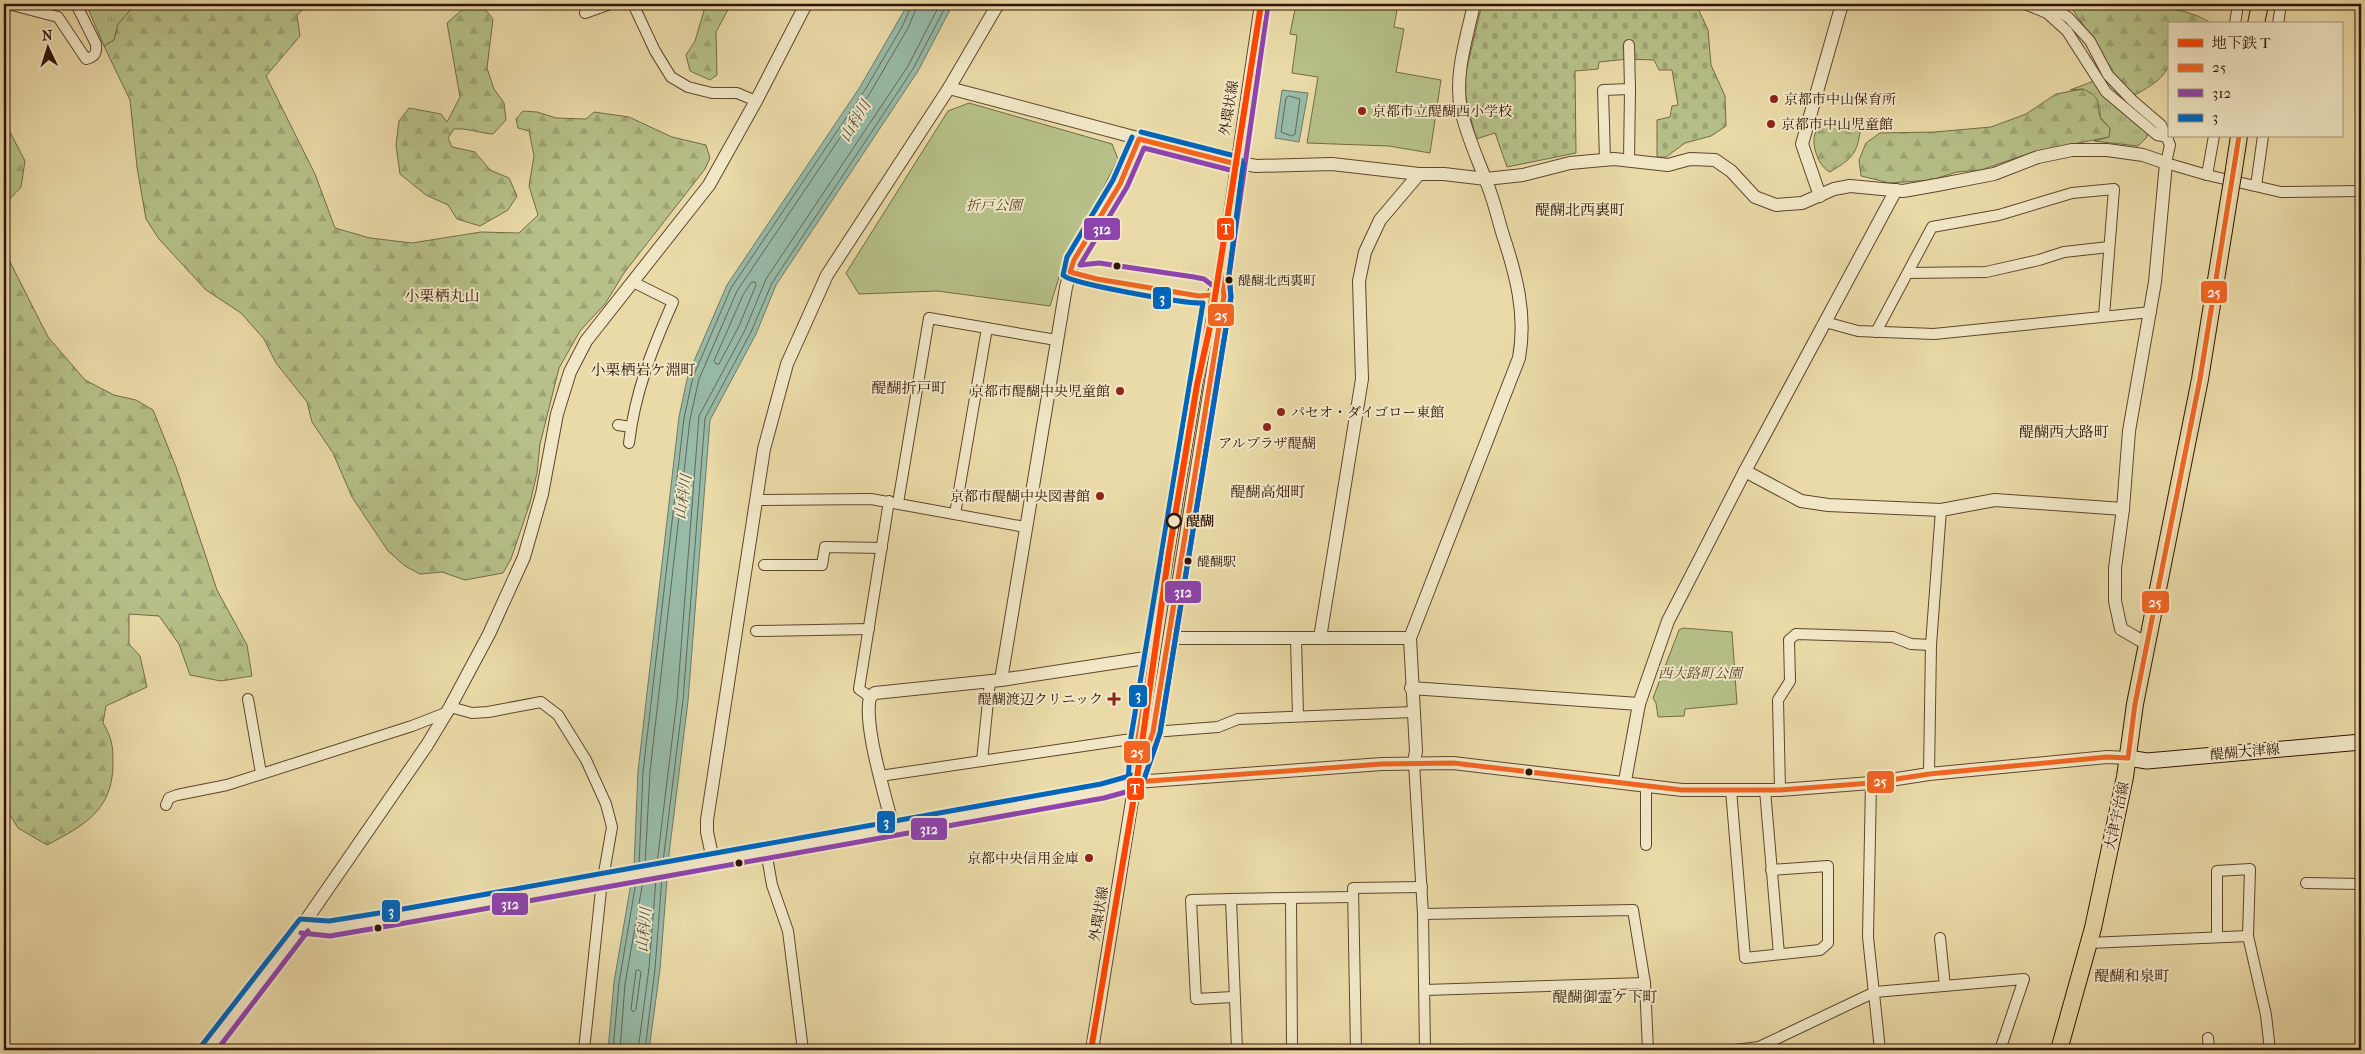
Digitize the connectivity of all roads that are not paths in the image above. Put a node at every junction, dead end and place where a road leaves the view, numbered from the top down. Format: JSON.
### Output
{"nodes":[{"id":1,"x":8,"y":4,"type":"edge"},
{"id":2,"x":76,"y":4,"type":"edge"},
{"id":3,"x":610,"y":4,"type":"edge"},
{"id":4,"x":633,"y":4,"type":"edge"},
{"id":5,"x":806,"y":4,"type":"edge"},
{"id":6,"x":998,"y":4,"type":"edge"},
{"id":7,"x":1260,"y":4,"type":"edge"},
{"id":8,"x":1474,"y":4,"type":"edge"},
{"id":9,"x":1842,"y":4,"type":"edge"},
{"id":10,"x":2025,"y":4,"type":"edge"},
{"id":11,"x":2048,"y":4,"type":"edge"},
{"id":12,"x":2238,"y":4,"type":"edge"},
{"id":13,"x":2260,"y":4,"type":"edge"},
{"id":14,"x":2281,"y":4,"type":"edge"},
{"id":15,"x":585,"y":13,"type":"dead end"},
{"id":16,"x":2235,"y":22,"type":"edge"},
{"id":17,"x":2256,"y":22,"type":"edge"},
{"id":18,"x":2278,"y":22,"type":"edge"},
{"id":19,"x":1629,"y":44,"type":"dead end"},
{"id":20,"x":949,"y":88,"type":"junction"},
{"id":21,"x":1630,"y":89,"type":"junction"},
{"id":22,"x":756,"y":100,"type":"junction"},
{"id":23,"x":2168,"y":137,"type":"joint"},
{"id":24,"x":2168,"y":138,"type":"edge"},
{"id":25,"x":2214,"y":138,"type":"edge"},
{"id":26,"x":2238,"y":138,"type":"edge"},
{"id":27,"x":2262,"y":138,"type":"edge"},
{"id":28,"x":1139,"y":139,"type":"junction"},
{"id":29,"x":1605,"y":160,"type":"junction"},
{"id":30,"x":1629,"y":161,"type":"junction"},
{"id":31,"x":2166,"y":163,"type":"junction"},
{"id":32,"x":1236,"y":164,"type":"junction"},
{"id":33,"x":1419,"y":174,"type":"junction"},
{"id":34,"x":2207,"y":176,"type":"junction"},
{"id":35,"x":1486,"y":179,"type":"junction"},
{"id":36,"x":2256,"y":186,"type":"junction"},
{"id":37,"x":1896,"y":190,"type":"junction"},
{"id":38,"x":2361,"y":191,"type":"edge"},
{"id":39,"x":1820,"y":196,"type":"junction"},
{"id":40,"x":2109,"y":247,"type":"junction"},
{"id":41,"x":1908,"y":273,"type":"junction"},
{"id":42,"x":1221,"y":276,"type":"junction"},
{"id":43,"x":634,"y":282,"type":"junction"},
{"id":44,"x":2150,"y":312,"type":"junction"},
{"id":45,"x":2104,"y":316,"type":"junction"},
{"id":46,"x":1826,"y":322,"type":"junction"},
{"id":47,"x":987,"y":328,"type":"junction"},
{"id":48,"x":1876,"y":332,"type":"junction"},
{"id":49,"x":1056,"y":340,"type":"junction"},
{"id":50,"x":618,"y":425,"type":"dead end"},
{"id":51,"x":631,"y":427,"type":"junction"},
{"id":52,"x":629,"y":443,"type":"dead end"},
{"id":53,"x":1746,"y":471,"type":"junction"},
{"id":54,"x":756,"y":500,"type":"junction"},
{"id":55,"x":894,"y":502,"type":"junction"},
{"id":56,"x":2123,"y":509,"type":"junction"},
{"id":57,"x":1941,"y":510,"type":"junction"},
{"id":58,"x":955,"y":514,"type":"junction"},
{"id":59,"x":1025,"y":527,"type":"junction"},
{"id":60,"x":882,"y":548,"type":"junction"},
{"id":61,"x":764,"y":565,"type":"dead end"},
{"id":62,"x":756,"y":630,"type":"dead end"},
{"id":63,"x":868,"y":630,"type":"junction"},
{"id":64,"x":1170,"y":638,"type":"junction"},
{"id":65,"x":1296,"y":638,"type":"junction"},
{"id":66,"x":1320,"y":638,"type":"junction"},
{"id":67,"x":1410,"y":638,"type":"junction"},
{"id":68,"x":2147,"y":644,"type":"junction"},
{"id":69,"x":1931,"y":645,"type":"junction"},
{"id":70,"x":1152,"y":657,"type":"junction"},
{"id":71,"x":995,"y":680,"type":"junction"},
{"id":72,"x":1411,"y":688,"type":"junction"},
{"id":73,"x":870,"y":698,"type":"junction"},
{"id":74,"x":248,"y":699,"type":"dead end"},
{"id":75,"x":1639,"y":704,"type":"junction"},
{"id":76,"x":449,"y":710,"type":"junction"},
{"id":77,"x":1413,"y":712,"type":"junction"},
{"id":78,"x":1298,"y":716,"type":"junction"},
{"id":79,"x":1152,"y":732,"type":"junction"},
{"id":80,"x":1138,"y":738,"type":"junction"},
{"id":81,"x":2361,"y":742,"type":"edge"},
{"id":82,"x":2128,"y":758,"type":"junction"},
{"id":83,"x":982,"y":761,"type":"junction"},
{"id":84,"x":1414,"y":763,"type":"junction"},
{"id":85,"x":261,"y":773,"type":"junction"},
{"id":86,"x":1930,"y":774,"type":"junction"},
{"id":87,"x":880,"y":776,"type":"junction"},
{"id":88,"x":1625,"y":781,"type":"junction"},
{"id":89,"x":1135,"y":782,"type":"junction"},
{"id":90,"x":1871,"y":782,"type":"junction"},
{"id":91,"x":1646,"y":785,"type":"junction"},
{"id":92,"x":1732,"y":790,"type":"junction"},
{"id":93,"x":1765,"y":790,"type":"junction"},
{"id":94,"x":1780,"y":790,"type":"junction"},
{"id":95,"x":166,"y":805,"type":"dead end"},
{"id":96,"x":893,"y":828,"type":"junction"},
{"id":97,"x":1646,"y":844,"type":"dead end"},
{"id":98,"x":766,"y":851,"type":"junction"},
{"id":99,"x":713,"y":860,"type":"junction"},
{"id":100,"x":1771,"y":870,"type":"junction"},
{"id":101,"x":606,"y":880,"type":"junction"},
{"id":102,"x":2306,"y":883,"type":"dead end"},
{"id":103,"x":2361,"y":884,"type":"edge"},
{"id":104,"x":1422,"y":887,"type":"junction"},
{"id":105,"x":1353,"y":897,"type":"junction"},
{"id":106,"x":1291,"y":898,"type":"junction"},
{"id":107,"x":1231,"y":899,"type":"junction"},
{"id":108,"x":1423,"y":914,"type":"junction"},
{"id":109,"x":302,"y":926,"type":"junction"},
{"id":110,"x":2248,"y":936,"type":"junction"},
{"id":111,"x":2217,"y":937,"type":"junction"},
{"id":112,"x":1940,"y":938,"type":"dead end"},
{"id":113,"x":2089,"y":943,"type":"junction"},
{"id":114,"x":1779,"y":954,"type":"junction"},
{"id":115,"x":1645,"y":983,"type":"junction"},
{"id":116,"x":1945,"y":986,"type":"junction"},
{"id":117,"x":1425,"y":990,"type":"junction"},
{"id":118,"x":1875,"y":992,"type":"junction"},
{"id":119,"x":1233,"y":997,"type":"junction"},
{"id":120,"x":2208,"y":1038,"type":"dead end"},
{"id":121,"x":208,"y":1050,"type":"edge"},
{"id":122,"x":584,"y":1050,"type":"edge"},
{"id":123,"x":803,"y":1050,"type":"edge"},
{"id":124,"x":1092,"y":1050,"type":"edge"},
{"id":125,"x":1237,"y":1050,"type":"edge"},
{"id":126,"x":1292,"y":1050,"type":"edge"},
{"id":127,"x":1356,"y":1050,"type":"edge"},
{"id":128,"x":1425,"y":1050,"type":"edge"},
{"id":129,"x":1648,"y":1050,"type":"edge"},
{"id":130,"x":1735,"y":1050,"type":"edge"},
{"id":131,"x":1880,"y":1050,"type":"edge"},
{"id":132,"x":2000,"y":1050,"type":"edge"},
{"id":133,"x":2059,"y":1050,"type":"edge"},
{"id":134,"x":2209,"y":1050,"type":"edge"},
{"id":135,"x":2270,"y":1050,"type":"edge"}],
"edges":[{"from":1,"to":2,"type":"street"},
{"from":3,"to":15,"type":"street"},
{"from":4,"to":22,"type":"street"},
{"from":5,"to":22,"type":"street"},
{"from":6,"to":20,"type":"street"},
{"from":7,"to":32,"type":"street","name":"外環状線"},
{"from":8,"to":35,"type":"street"},
{"from":9,"to":39,"type":"street"},
{"from":10,"to":23,"type":"street"},
{"from":11,"to":23,"type":"street"},
{"from":12,"to":16,"type":"street"},
{"from":13,"to":17,"type":"main road"},
{"from":14,"to":18,"type":"street"},
{"from":19,"to":21,"type":"street"},
{"from":20,"to":28,"type":"street"},
{"from":20,"to":54,"type":"street"},
{"from":21,"to":29,"type":"street"},
{"from":21,"to":30,"type":"street"},
{"from":22,"to":43,"type":"street"},
{"from":24,"to":31,"type":"street"},
{"from":25,"to":34,"type":"street"},
{"from":26,"to":68,"type":"main road","name":"大津宇治線","bridge":true},
{"from":27,"to":36,"type":"street"},
{"from":28,"to":32,"type":"street"},
{"from":28,"to":49,"type":"street"},
{"from":29,"to":30,"type":"street"},
{"from":29,"to":35,"type":"street"},
{"from":30,"to":39,"type":"street"},
{"from":31,"to":34,"type":"street"},
{"from":31,"to":37,"type":"street"},
{"from":31,"to":44,"type":"street"},
{"from":32,"to":33,"type":"street"},
{"from":32,"to":42,"type":"street","name":"外環状線"},
{"from":33,"to":35,"type":"street"},
{"from":33,"to":66,"type":"street"},
{"from":34,"to":36,"type":"street"},
{"from":35,"to":67,"type":"street"},
{"from":36,"to":38,"type":"street"},
{"from":37,"to":39,"type":"street"},
{"from":37,"to":46,"type":"street"},
{"from":40,"to":41,"type":"street"},
{"from":40,"to":41,"type":"street"},
{"from":40,"to":45,"type":"street"},
{"from":41,"to":48,"type":"street"},
{"from":42,"to":64,"type":"street","name":"外環状線"},
{"from":42,"to":70,"type":"street","name":"外環状線"},
{"from":43,"to":51,"type":"street"},
{"from":43,"to":76,"type":"street"},
{"from":44,"to":45,"type":"street"},
{"from":44,"to":56,"type":"street"},
{"from":45,"to":48,"type":"street"},
{"from":46,"to":48,"type":"street"},
{"from":46,"to":53,"type":"street"},
{"from":47,"to":49,"type":"street"},
{"from":47,"to":55,"type":"street"},
{"from":47,"to":58,"type":"street"},
{"from":49,"to":59,"type":"street"},
{"from":50,"to":51,"type":"street"},
{"from":51,"to":52,"type":"street"},
{"from":53,"to":57,"type":"street"},
{"from":53,"to":75,"type":"street"},
{"from":54,"to":55,"type":"street"},
{"from":54,"to":99,"type":"street"},
{"from":55,"to":58,"type":"street"},
{"from":55,"to":60,"type":"street"},
{"from":56,"to":57,"type":"street"},
{"from":56,"to":68,"type":"street"},
{"from":57,"to":69,"type":"street"},
{"from":58,"to":59,"type":"street"},
{"from":59,"to":71,"type":"street"},
{"from":60,"to":61,"type":"street"},
{"from":60,"to":63,"type":"street"},
{"from":62,"to":63,"type":"street"},
{"from":63,"to":73,"type":"street"},
{"from":64,"to":65,"type":"street"},
{"from":64,"to":79,"type":"street","name":"外環状線"},
{"from":65,"to":66,"type":"street"},
{"from":65,"to":78,"type":"street"},
{"from":66,"to":67,"type":"street"},
{"from":67,"to":72,"type":"street"},
{"from":68,"to":82,"type":"main road","name":"大津宇治線"},
{"from":69,"to":86,"type":"street"},
{"from":69,"to":94,"type":"street"},
{"from":70,"to":71,"type":"street"},
{"from":70,"to":80,"type":"street","name":"外環状線"},
{"from":71,"to":73,"type":"street"},
{"from":71,"to":83,"type":"street"},
{"from":72,"to":75,"type":"street"},
{"from":72,"to":77,"type":"street"},
{"from":73,"to":87,"type":"street"},
{"from":74,"to":85,"type":"street"},
{"from":75,"to":88,"type":"street"},
{"from":76,"to":85,"type":"street"},
{"from":76,"to":101,"type":"street"},
{"from":76,"to":109,"type":"street"},
{"from":77,"to":78,"type":"street"},
{"from":77,"to":84,"type":"street"},
{"from":78,"to":79,"type":"street"},
{"from":79,"to":89,"type":"street","name":"外環状線"},
{"from":80,"to":83,"type":"street"},
{"from":80,"to":89,"type":"street","name":"外環状線"},
{"from":81,"to":82,"type":"main road","name":"醍醐大津線"},
{"from":82,"to":86,"type":"street"},
{"from":82,"to":113,"type":"main road","name":"大津宇治線"},
{"from":83,"to":87,"type":"street"},
{"from":84,"to":88,"type":"street"},
{"from":84,"to":89,"type":"street"},
{"from":84,"to":104,"type":"street"},
{"from":85,"to":95,"type":"street"},
{"from":86,"to":90,"type":"street"},
{"from":87,"to":96,"type":"street"},
{"from":88,"to":91,"type":"street"},
{"from":89,"to":96,"type":"street"},
{"from":89,"to":124,"type":"street","name":"外環状線"},
{"from":90,"to":94,"type":"street"},
{"from":90,"to":118,"type":"street"},
{"from":91,"to":92,"type":"street"},
{"from":91,"to":97,"type":"street"},
{"from":92,"to":93,"type":"street"},
{"from":92,"to":114,"type":"street"},
{"from":93,"to":94,"type":"street"},
{"from":93,"to":100,"type":"street"},
{"from":96,"to":98,"type":"street"},
{"from":98,"to":99,"type":"street"},
{"from":98,"to":123,"type":"street"},
{"from":99,"to":101,"type":"street"},
{"from":100,"to":114,"type":"street"},
{"from":100,"to":114,"type":"street"},
{"from":101,"to":109,"type":"street"},
{"from":101,"to":122,"type":"street"},
{"from":102,"to":103,"type":"street"},
{"from":104,"to":105,"type":"street"},
{"from":104,"to":108,"type":"street"},
{"from":105,"to":106,"type":"street"},
{"from":105,"to":127,"type":"street"},
{"from":106,"to":107,"type":"street"},
{"from":106,"to":126,"type":"street"},
{"from":107,"to":119,"type":"street"},
{"from":107,"to":119,"type":"street"},
{"from":108,"to":115,"type":"street"},
{"from":108,"to":117,"type":"street"},
{"from":109,"to":121,"type":"street"},
{"from":110,"to":111,"type":"street"},
{"from":110,"to":111,"type":"street"},
{"from":110,"to":135,"type":"street"},
{"from":111,"to":113,"type":"street"},
{"from":112,"to":116,"type":"street"},
{"from":113,"to":133,"type":"main road","name":"大津宇治線"},
{"from":115,"to":117,"type":"street"},
{"from":115,"to":129,"type":"street"},
{"from":116,"to":118,"type":"street"},
{"from":116,"to":132,"type":"street"},
{"from":117,"to":128,"type":"street"},
{"from":118,"to":130,"type":"street"},
{"from":118,"to":131,"type":"street"},
{"from":119,"to":125,"type":"street"},
{"from":120,"to":134,"type":"street"}]}
